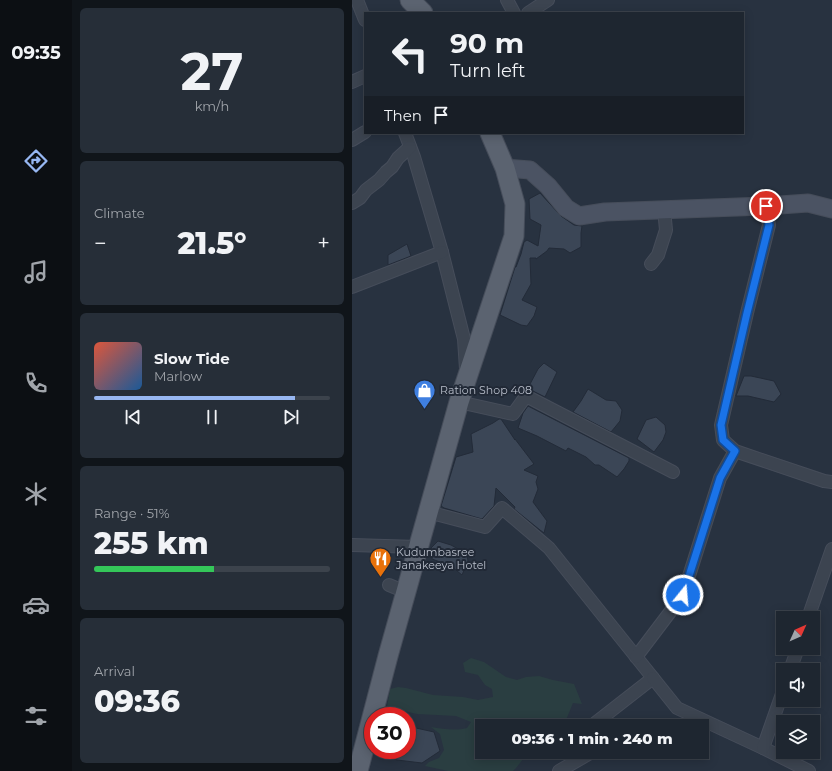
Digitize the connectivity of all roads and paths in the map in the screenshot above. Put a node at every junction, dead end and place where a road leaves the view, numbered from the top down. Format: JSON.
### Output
{"nodes":[{"id":1,"x":357,"y":0,"type":"edge"},
{"id":2,"x":410,"y":0,"type":"edge"},
{"id":3,"x":507,"y":0,"type":"edge"},
{"id":4,"x":548,"y":0,"type":"edge"},
{"id":5,"x":422,"y":12,"type":"edge"},
{"id":6,"x":513,"y":12,"type":"edge"},
{"id":7,"x":530,"y":12,"type":"edge"},
{"id":8,"x":364,"y":18,"type":"edge"},
{"id":9,"x":364,"y":76,"type":"edge"},
{"id":10,"x":352,"y":82,"type":"edge"},
{"id":11,"x":364,"y":133,"type":"edge"},
{"id":12,"x":405,"y":134,"type":"edge"},
{"id":13,"x":490,"y":134,"type":"edge"},
{"id":14,"x":352,"y":140,"type":"edge"},
{"id":15,"x":410,"y":148,"type":"junction"},
{"id":16,"x":505,"y":168,"type":"junction"},
{"id":17,"x":352,"y":203,"type":"edge"},
{"id":18,"x":766,"y":206,"type":"junction"},
{"id":19,"x":664,"y":209,"type":"junction"},
{"id":20,"x":832,"y":209,"type":"edge"},
{"id":21,"x":442,"y":252,"type":"junction"},
{"id":22,"x":651,"y":264,"type":"dead end"},
{"id":23,"x":352,"y":286,"type":"edge"},
{"id":24,"x":467,"y":376,"type":"junction"},
{"id":25,"x":459,"y":402,"type":"junction"},
{"id":26,"x":735,"y":451,"type":"junction"},
{"id":27,"x":673,"y":472,"type":"dead end"},
{"id":28,"x":832,"y":482,"type":"edge"},
{"id":29,"x":428,"y":512,"type":"junction"},
{"id":30,"x":352,"y":545,"type":"edge"},
{"id":31,"x":418,"y":547,"type":"junction"},
{"id":32,"x":832,"y":549,"type":"edge"},
{"id":33,"x":810,"y":611,"type":"edge"},
{"id":34,"x":636,"y":657,"type":"junction"},
{"id":35,"x":653,"y":678,"type":"junction"},
{"id":36,"x":777,"y":707,"type":"edge"},
{"id":37,"x":600,"y":719,"type":"edge"},
{"id":38,"x":763,"y":748,"type":"junction"},
{"id":39,"x":580,"y":759,"type":"edge"},
{"id":40,"x":358,"y":771,"type":"edge"},
{"id":41,"x":559,"y":771,"type":"edge"},
{"id":42,"x":809,"y":771,"type":"edge"}],
"edges":[{"from":1,"to":8,"type":"street"},
{"from":2,"to":5,"type":"main road"},
{"from":3,"to":6,"type":"street"},
{"from":4,"to":7,"type":"street"},
{"from":9,"to":10,"type":"street"},
{"from":11,"to":14,"type":"street"},
{"from":12,"to":15,"type":"street"},
{"from":13,"to":16,"type":"main road"},
{"from":15,"to":17,"type":"street"},
{"from":15,"to":21,"type":"street"},
{"from":16,"to":19,"type":"street"},
{"from":16,"to":24,"type":"main road"},
{"from":18,"to":19,"type":"street"},
{"from":18,"to":20,"type":"street"},
{"from":18,"to":26,"type":"street"},
{"from":19,"to":22,"type":"street"},
{"from":21,"to":23,"type":"street"},
{"from":21,"to":24,"type":"street"},
{"from":24,"to":25,"type":"main road"},
{"from":25,"to":27,"type":"street"},
{"from":25,"to":29,"type":"main road"},
{"from":26,"to":28,"type":"street"},
{"from":26,"to":34,"type":"street"},
{"from":29,"to":31,"type":"main road"},
{"from":29,"to":34,"type":"street"},
{"from":30,"to":31,"type":"street"},
{"from":31,"to":40,"type":"main road"},
{"from":32,"to":33,"type":"street"},
{"from":34,"to":35,"type":"street"},
{"from":35,"to":37,"type":"street"},
{"from":35,"to":38,"type":"street"},
{"from":36,"to":38,"type":"street"},
{"from":38,"to":42,"type":"street"},
{"from":39,"to":41,"type":"street"}]}
